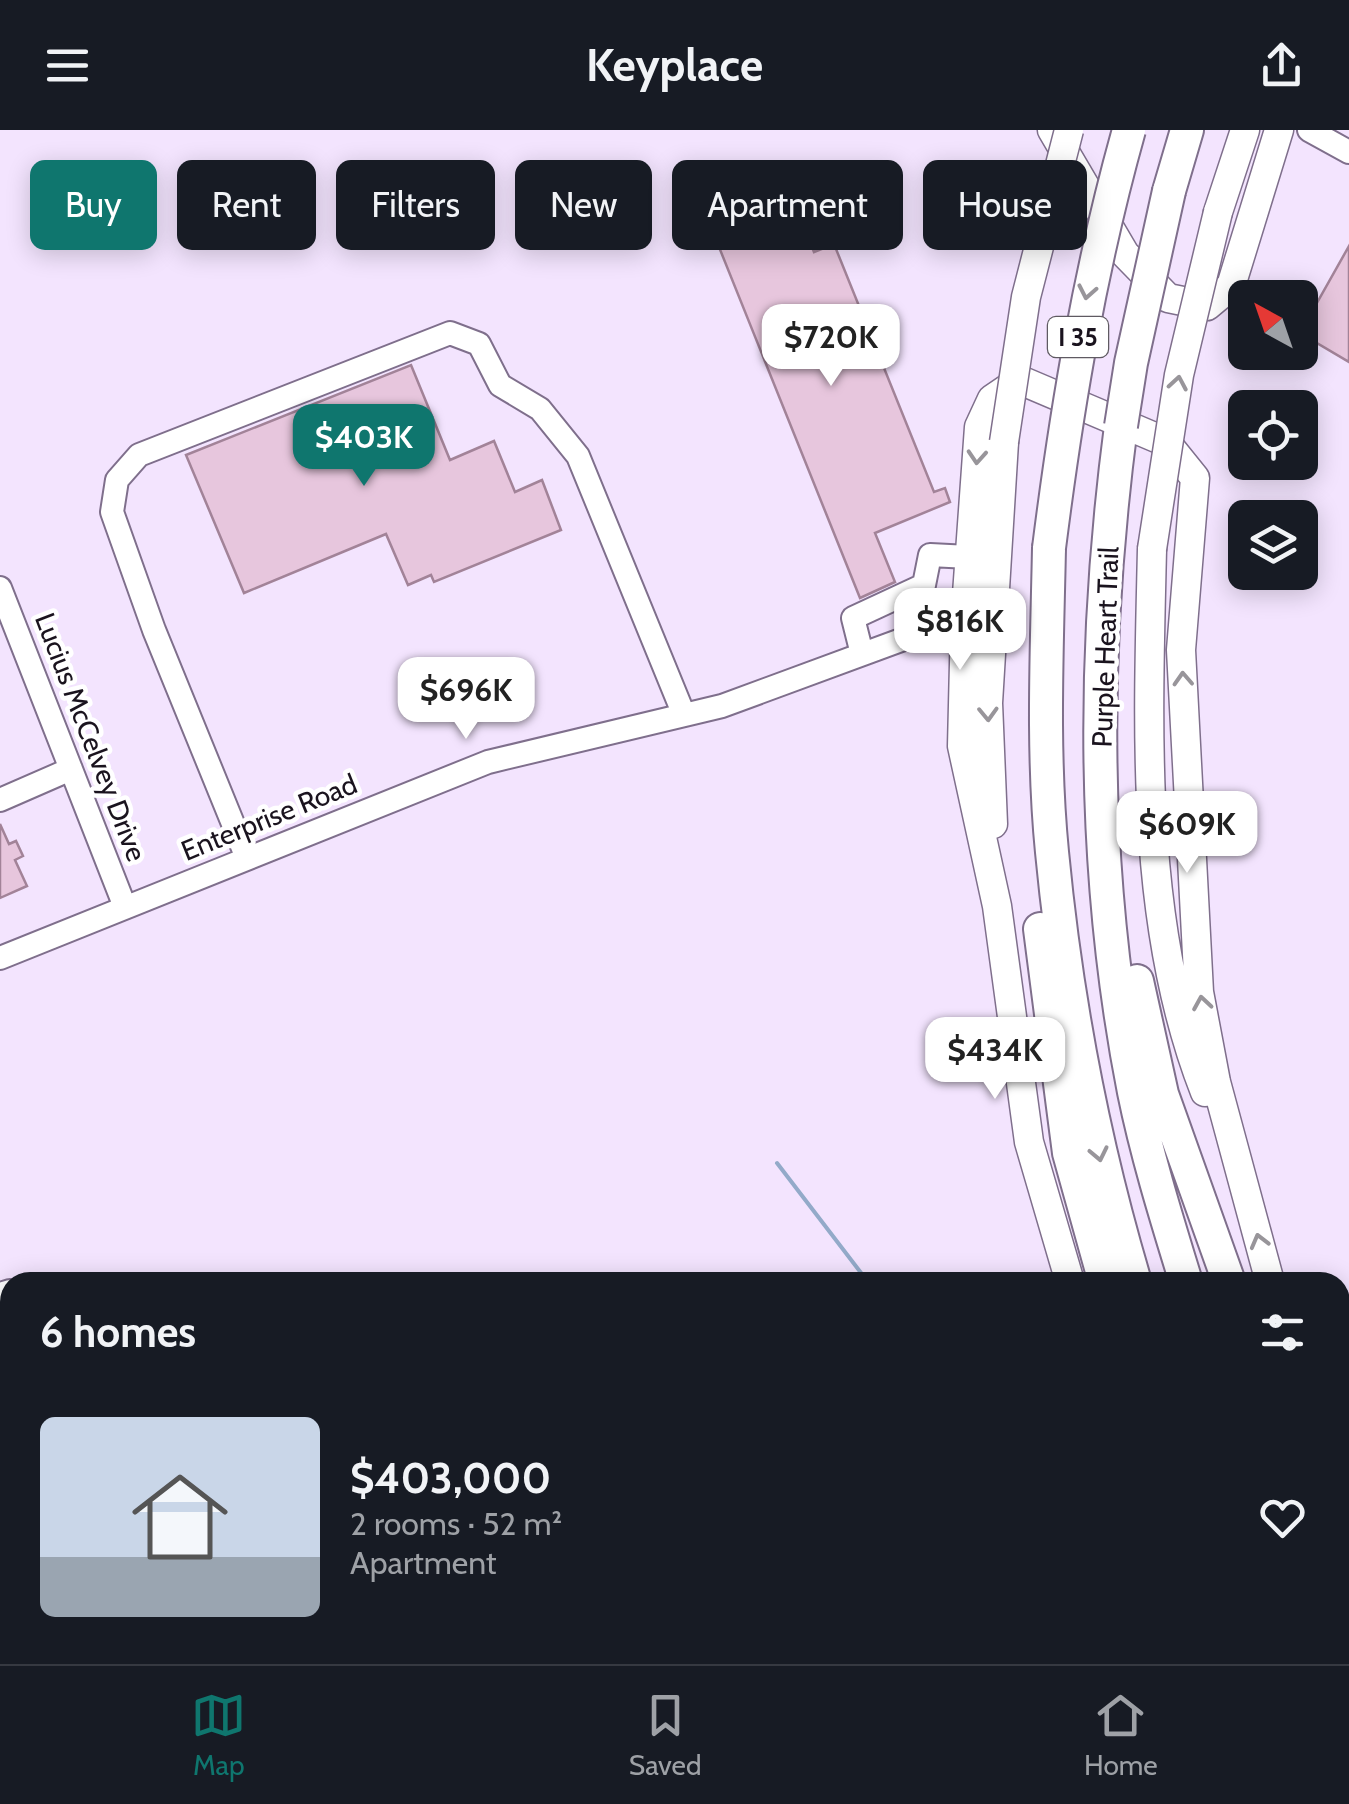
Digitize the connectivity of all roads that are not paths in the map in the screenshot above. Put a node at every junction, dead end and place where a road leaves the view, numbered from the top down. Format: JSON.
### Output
{"nodes":[{"id":1,"x":1052,"y":130,"type":"edge"},
{"id":2,"x":1070,"y":130,"type":"edge"},
{"id":3,"x":1129,"y":130,"type":"edge"},
{"id":4,"x":1186,"y":130,"type":"edge"},
{"id":5,"x":1245,"y":130,"type":"edge"},
{"id":6,"x":1279,"y":130,"type":"edge"},
{"id":7,"x":1309,"y":130,"type":"edge"},
{"id":8,"x":1349,"y":152,"type":"edge"},
{"id":9,"x":969,"y":557,"type":"junction"},
{"id":10,"x":0,"y":588,"type":"edge"},
{"id":11,"x":964,"y":622,"type":"junction"},
{"id":12,"x":862,"y":654,"type":"junction"},
{"id":13,"x":684,"y":715,"type":"junction"},
{"id":14,"x":71,"y":769,"type":"junction"},
{"id":15,"x":0,"y":800,"type":"edge"},
{"id":16,"x":1052,"y":851,"type":"junction"},
{"id":17,"x":247,"y":858,"type":"junction"},
{"id":18,"x":997,"y":906,"type":"junction"},
{"id":19,"x":126,"y":907,"type":"junction"},
{"id":20,"x":1110,"y":929,"type":"junction"},
{"id":21,"x":0,"y":958,"type":"edge"},
{"id":22,"x":1248,"y":1200,"type":"junction"},
{"id":23,"x":1067,"y":1272,"type":"edge"},
{"id":24,"x":1102,"y":1272,"type":"edge"},
{"id":25,"x":1132,"y":1272,"type":"edge"},
{"id":26,"x":1183,"y":1272,"type":"edge"},
{"id":27,"x":1225,"y":1272,"type":"edge"},
{"id":28,"x":1267,"y":1272,"type":"edge"}],
"edges":[{"from":1,"to":6,"type":"main road"},
{"from":2,"to":18,"type":"main road","one_way":true,"bridge":true},
{"from":3,"to":16,"type":"highway","name":"Purple Heart Trail","number":"I 35","one_way":true,"bridge":true},
{"from":4,"to":20,"type":"highway","name":"Purple Heart Trail","number":"I 35","bridge":true},
{"from":22,"to":5,"type":"main road","one_way":true,"bridge":true},
{"from":7,"to":8,"type":"street"},
{"from":9,"to":11,"type":"main road"},
{"from":9,"to":12,"type":"street"},
{"from":22,"to":9,"type":"main road","one_way":true},
{"from":10,"to":14,"type":"street","name":"Lucius McCelvey Drive"},
{"from":11,"to":12,"type":"street","name":"Enterprise Road"},
{"from":11,"to":18,"type":"main road"},
{"from":12,"to":13,"type":"street","name":"Enterprise Road"},
{"from":13,"to":17,"type":"street","name":"Enterprise Road"},
{"from":13,"to":17,"type":"street"},
{"from":14,"to":15,"type":"street"},
{"from":14,"to":19,"type":"street","name":"Lucius McCelvey Drive"},
{"from":16,"to":24,"type":"highway"},
{"from":16,"to":25,"type":"highway","name":"Purple Heart Trail","number":"I 35","one_way":true},
{"from":17,"to":19,"type":"street","name":"Enterprise Road"},
{"from":18,"to":23,"type":"main road"},
{"from":19,"to":21,"type":"street","name":"Enterprise Road"},
{"from":20,"to":26,"type":"highway","name":"Purple Heart Trail","number":"I 35"},
{"from":20,"to":27,"type":"highway"},
{"from":28,"to":22,"type":"main road","one_way":true}]}
